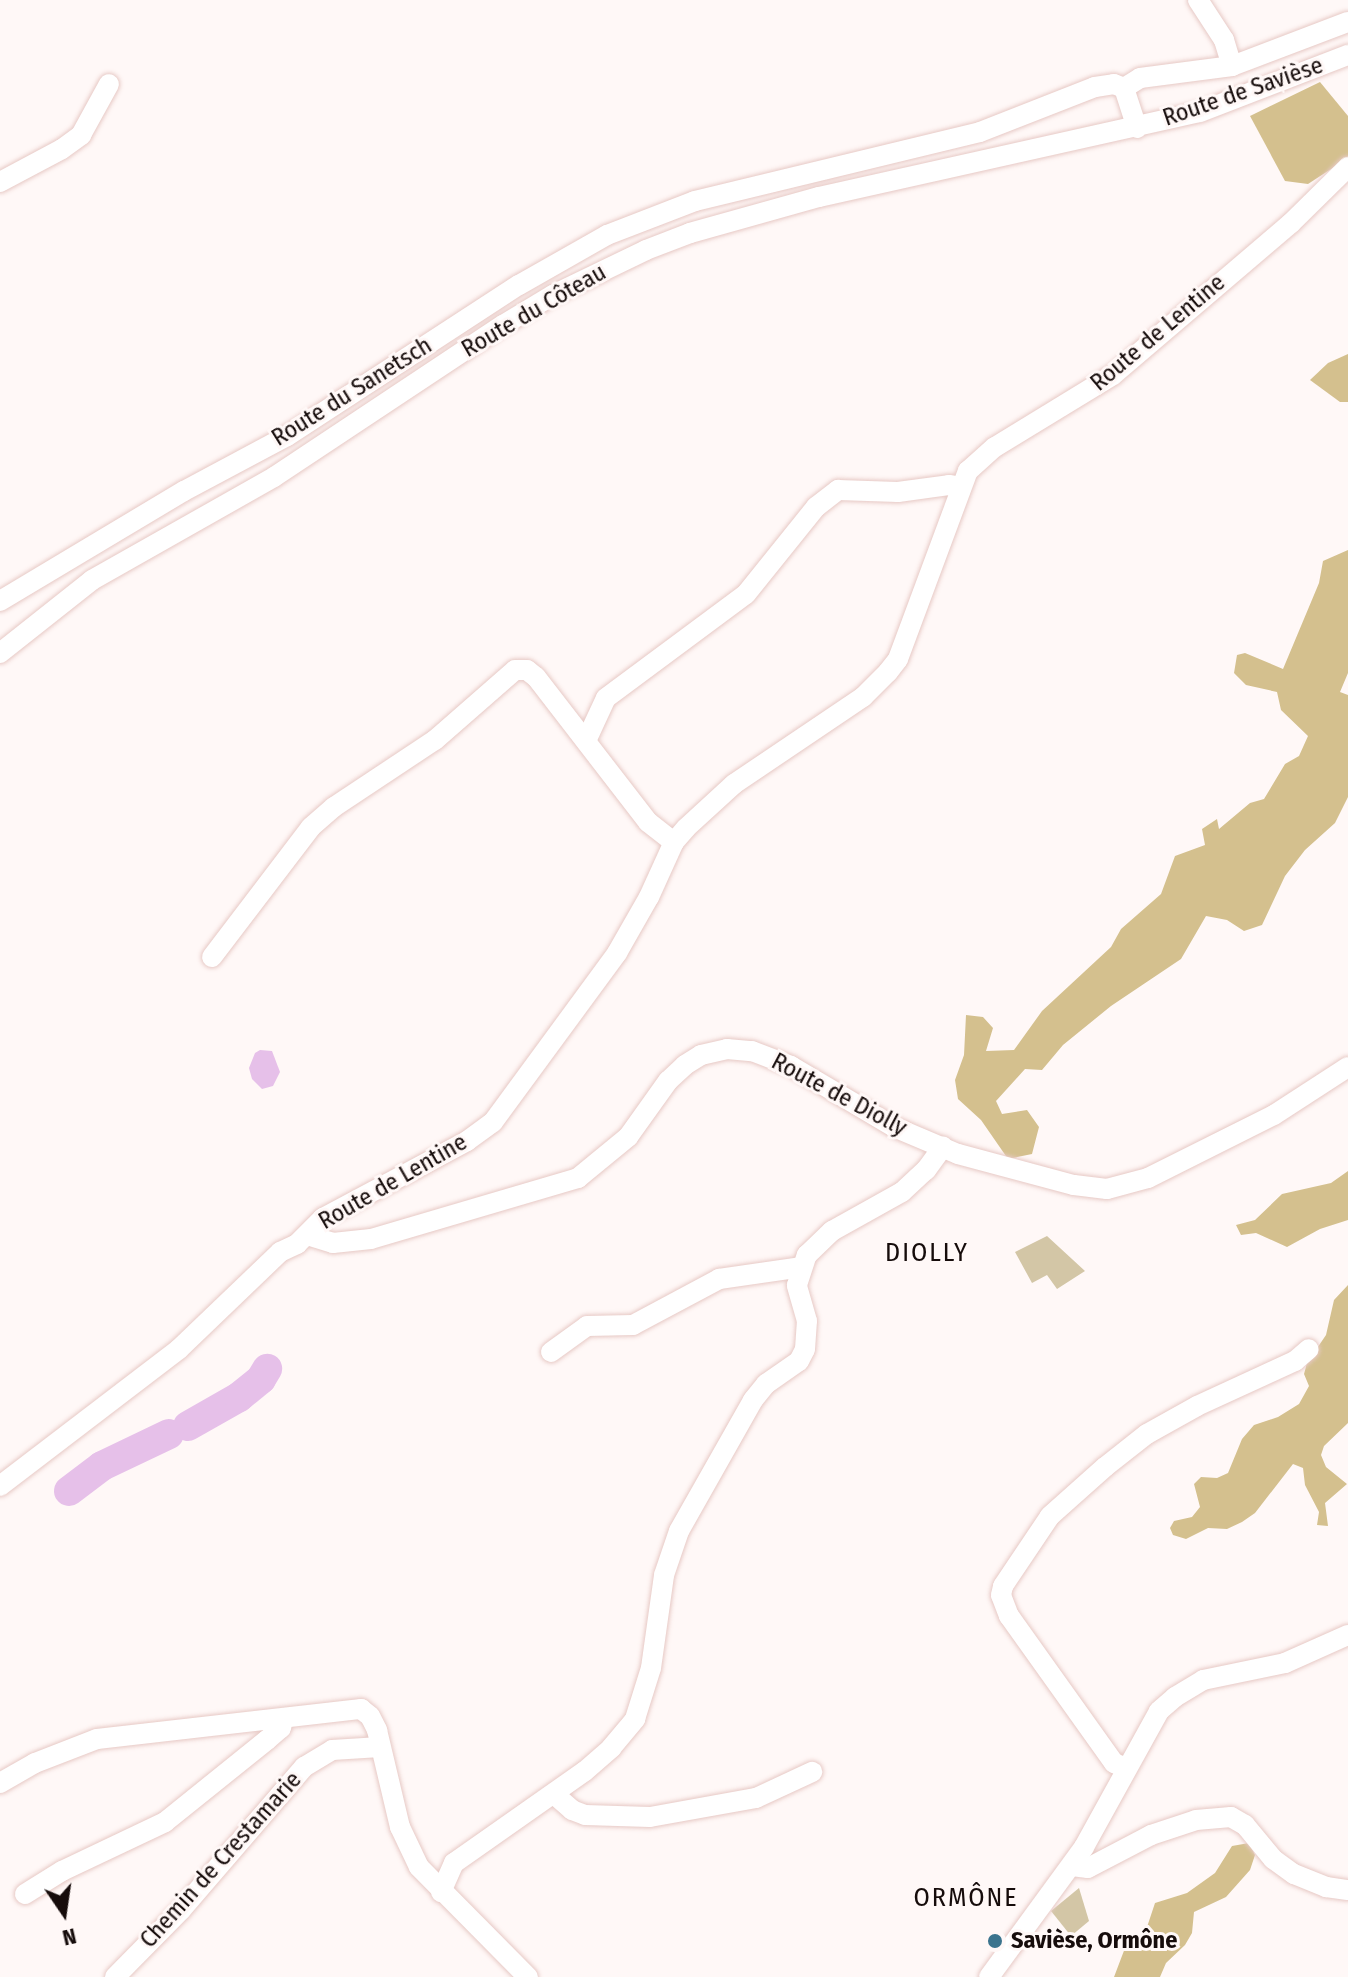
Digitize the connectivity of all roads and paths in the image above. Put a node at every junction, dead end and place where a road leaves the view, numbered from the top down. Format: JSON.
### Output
{"nodes":[{"id":1,"x":1198,"y":0,"type":"edge"},
{"id":2,"x":1348,"y":22,"type":"edge"},
{"id":3,"x":1348,"y":55,"type":"edge"},
{"id":4,"x":1232,"y":66,"type":"junction"},
{"id":5,"x":109,"y":84,"type":"dead end"},
{"id":6,"x":1124,"y":88,"type":"junction"},
{"id":7,"x":1137,"y":128,"type":"junction"},
{"id":8,"x":1348,"y":167,"type":"edge"},
{"id":9,"x":0,"y":182,"type":"edge"},
{"id":10,"x":961,"y":487,"type":"junction"},
{"id":11,"x":0,"y":601,"type":"edge"},
{"id":12,"x":0,"y":653,"type":"edge"},
{"id":13,"x":586,"y":741,"type":"junction"},
{"id":14,"x":674,"y":842,"type":"junction"},
{"id":15,"x":212,"y":957,"type":"dead end"},
{"id":16,"x":1348,"y":1067,"type":"edge"},
{"id":17,"x":943,"y":1147,"type":"junction"},
{"id":18,"x":307,"y":1235,"type":"junction"},
{"id":19,"x":802,"y":1267,"type":"junction"},
{"id":20,"x":1309,"y":1349,"type":"dead end"},
{"id":21,"x":551,"y":1352,"type":"dead end"},
{"id":22,"x":0,"y":1486,"type":"edge"},
{"id":23,"x":1348,"y":1635,"type":"edge"},
{"id":24,"x":283,"y":1719,"type":"junction"},
{"id":25,"x":380,"y":1747,"type":"junction"},
{"id":26,"x":1126,"y":1768,"type":"junction"},
{"id":27,"x":812,"y":1772,"type":"dead end"},
{"id":28,"x":0,"y":1783,"type":"edge"},
{"id":29,"x":555,"y":1795,"type":"junction"},
{"id":30,"x":1072,"y":1866,"type":"junction"},
{"id":31,"x":1348,"y":1890,"type":"edge"},
{"id":32,"x":441,"y":1892,"type":"junction"},
{"id":33,"x":25,"y":1894,"type":"dead end"},
{"id":34,"x":115,"y":1977,"type":"edge"},
{"id":35,"x":528,"y":1977,"type":"edge"},
{"id":36,"x":989,"y":1977,"type":"edge"}],
"edges":[{"from":1,"to":4,"type":"street"},
{"from":2,"to":4,"type":"street","name":"Route du Sanetsch"},
{"from":3,"to":7,"type":"street","name":"Route de Savièse"},
{"from":4,"to":6,"type":"street","name":"Route du Sanetsch"},
{"from":5,"to":9,"type":"street"},
{"from":6,"to":7,"type":"street"},
{"from":6,"to":11,"type":"street","name":"Route du Sanetsch"},
{"from":7,"to":12,"type":"street","name":"Route du Côteau"},
{"from":8,"to":10,"type":"street","name":"Route de Lentine"},
{"from":10,"to":13,"type":"street"},
{"from":10,"to":14,"type":"street","name":"Route de Lentine"},
{"from":13,"to":14,"type":"street"},
{"from":13,"to":15,"type":"street"},
{"from":14,"to":18,"type":"street","name":"Route de Lentine"},
{"from":16,"to":17,"type":"street","name":"Route de Diolly"},
{"from":17,"to":18,"type":"street","name":"Route de Diolly"},
{"from":17,"to":19,"type":"street"},
{"from":18,"to":22,"type":"street","name":"Route de Lentine"},
{"from":19,"to":21,"type":"street"},
{"from":19,"to":29,"type":"street"},
{"from":20,"to":26,"type":"street"},
{"from":23,"to":26,"type":"street"},
{"from":24,"to":25,"type":"street"},
{"from":24,"to":28,"type":"street"},
{"from":24,"to":33,"type":"street"},
{"from":25,"to":32,"type":"street"},
{"from":25,"to":34,"type":"street","name":"Chemin de Crestamarie"},
{"from":26,"to":30,"type":"street"},
{"from":27,"to":29,"type":"street"},
{"from":29,"to":32,"type":"street"},
{"from":30,"to":31,"type":"street"},
{"from":30,"to":36,"type":"street"},
{"from":32,"to":35,"type":"street"}]}
